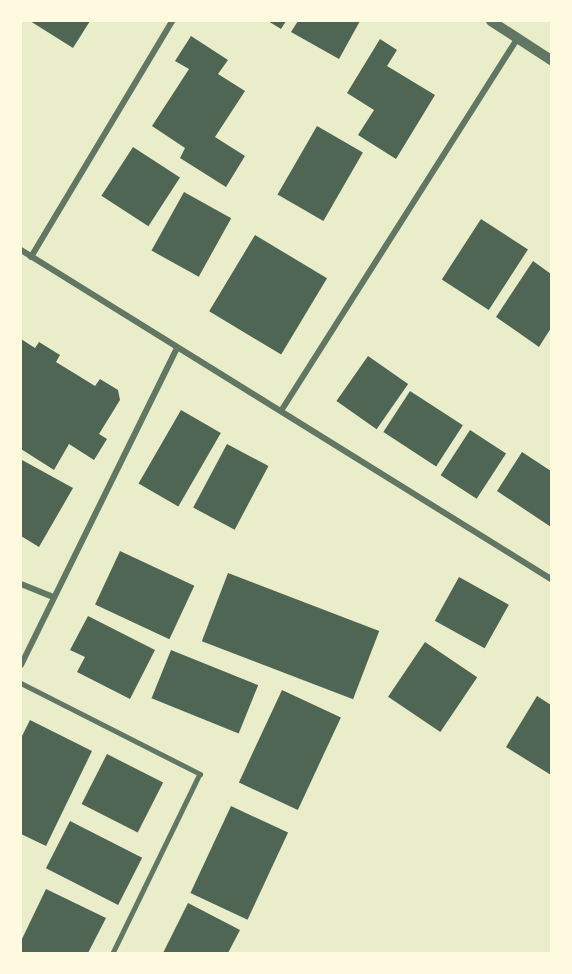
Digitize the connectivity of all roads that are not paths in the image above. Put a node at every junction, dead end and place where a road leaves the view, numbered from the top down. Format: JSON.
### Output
{"nodes":[{"id":1,"x":172,"y":21,"type":"edge"},
{"id":2,"x":491,"y":21,"type":"edge"},
{"id":3,"x":518,"y":38,"type":"junction"},
{"id":4,"x":551,"y":60,"type":"edge"},
{"id":5,"x":21,"y":250,"type":"edge"},
{"id":6,"x":31,"y":257,"type":"junction"},
{"id":7,"x":176,"y":350,"type":"junction"},
{"id":8,"x":280,"y":411,"type":"junction"},
{"id":9,"x":551,"y":579,"type":"edge"},
{"id":10,"x":21,"y":584,"type":"edge"},
{"id":11,"x":53,"y":597,"type":"junction"},
{"id":12,"x":21,"y":665,"type":"edge"},
{"id":13,"x":21,"y":683,"type":"edge"},
{"id":14,"x":113,"y":953,"type":"edge"}],
"edges":[{"from":1,"to":6,"type":"street"},
{"from":2,"to":3,"type":"street"},
{"from":3,"to":4,"type":"street"},
{"from":3,"to":8,"type":"street"},
{"from":5,"to":6,"type":"street"},
{"from":6,"to":7,"type":"street"},
{"from":7,"to":8,"type":"street"},
{"from":7,"to":11,"type":"street"},
{"from":8,"to":9,"type":"street"},
{"from":10,"to":11,"type":"street"},
{"from":11,"to":12,"type":"street"},
{"from":13,"to":14,"type":"lane"}]}
